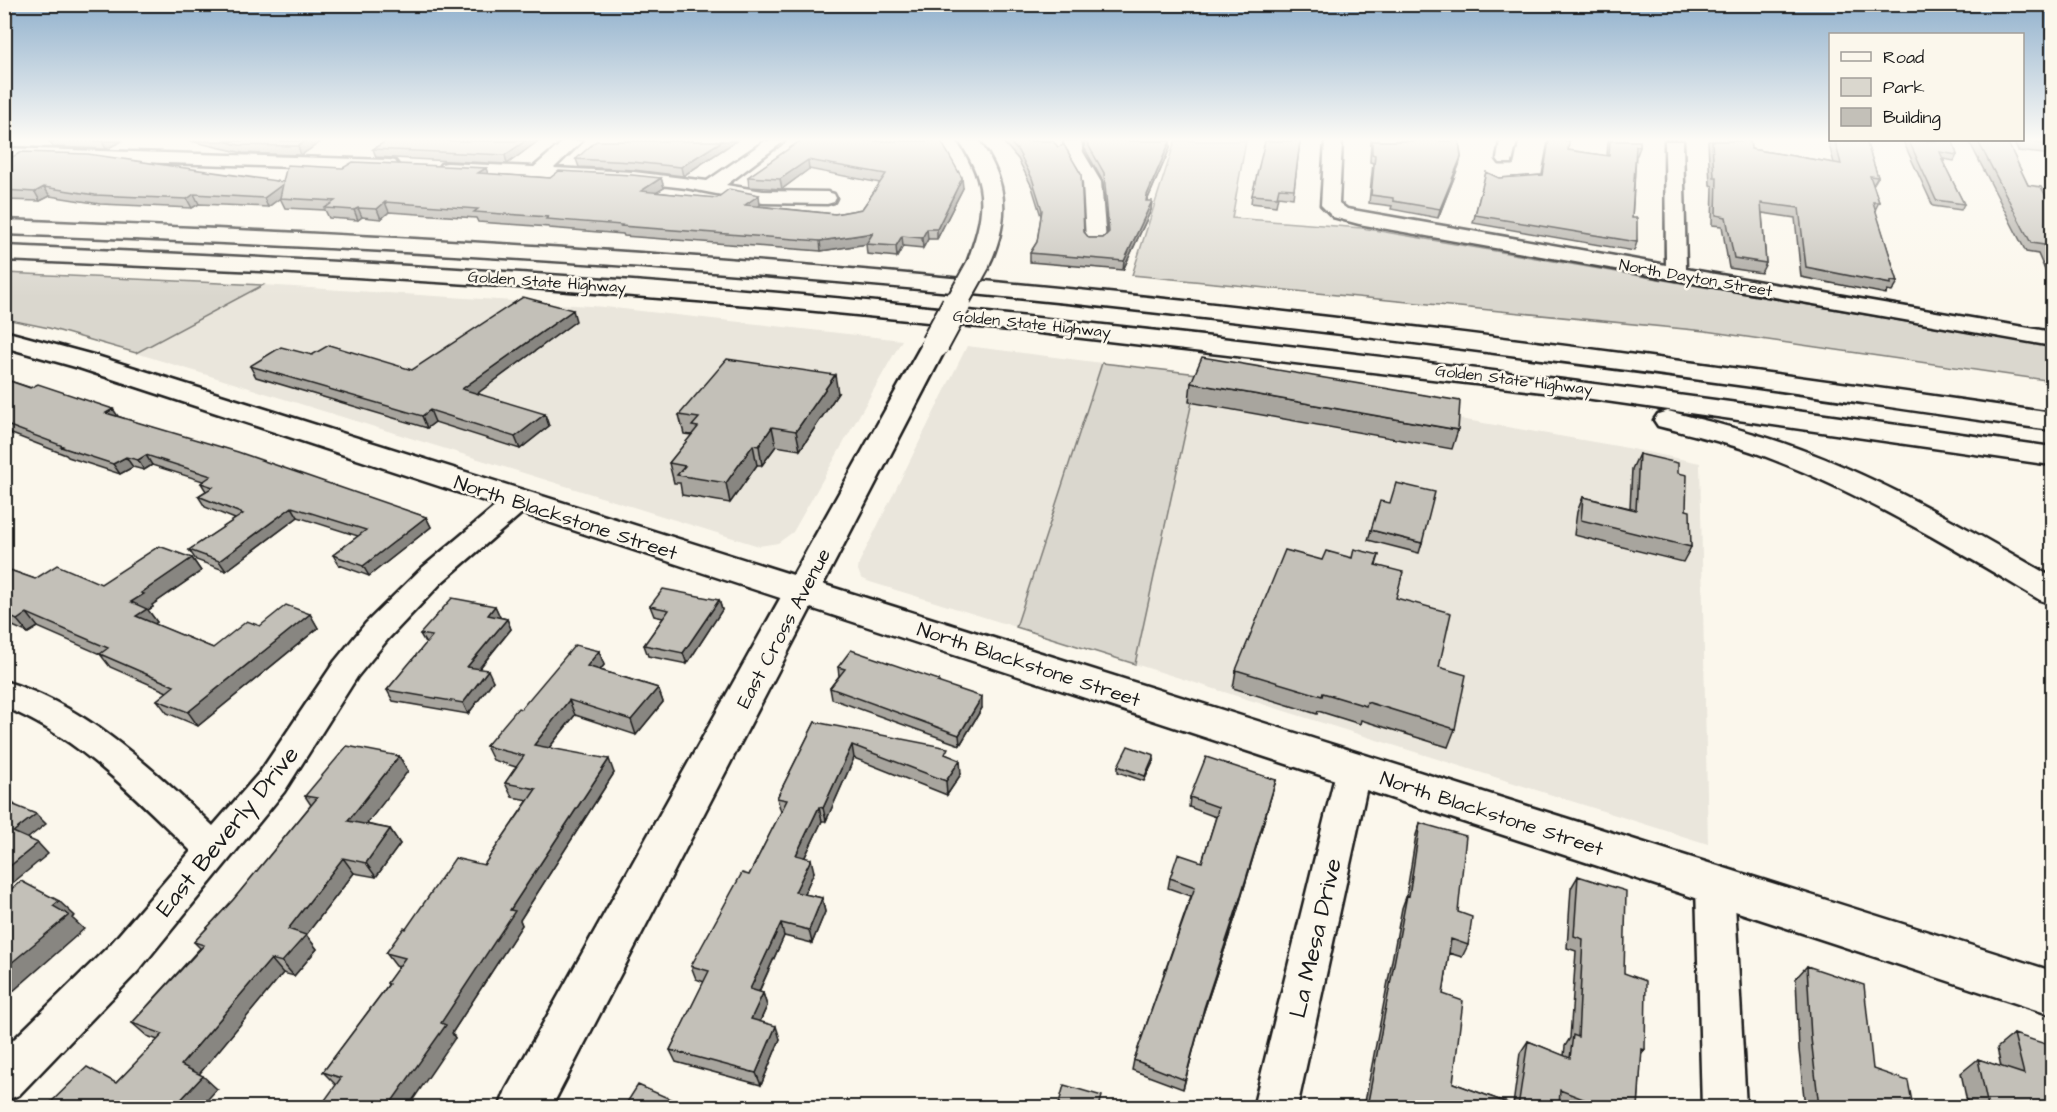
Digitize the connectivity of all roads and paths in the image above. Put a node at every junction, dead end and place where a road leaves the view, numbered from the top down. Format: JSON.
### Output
{"nodes":[{"id":1,"x":739,"y":193,"type":"edge"},
{"id":2,"x":992,"y":193,"type":"edge"},
{"id":3,"x":1093,"y":193,"type":"edge"},
{"id":4,"x":1331,"y":193,"type":"edge"},
{"id":5,"x":1675,"y":193,"type":"edge"},
{"id":6,"x":827,"y":198,"type":"dead end"},
{"id":7,"x":10,"y":227,"type":"edge"},
{"id":8,"x":1096,"y":241,"type":"edge"},
{"id":9,"x":4,"y":253,"type":"edge"},
{"id":10,"x":1676,"y":274,"type":"junction"},
{"id":11,"x":4,"y":339,"type":"edge"},
{"id":12,"x":2052,"y":339,"type":"edge"},
{"id":13,"x":1351,"y":359,"type":"junction"},
{"id":14,"x":2052,"y":422,"type":"edge"},
{"id":15,"x":2052,"y":456,"type":"edge"},
{"id":16,"x":519,"y":501,"type":"junction"},
{"id":17,"x":802,"y":592,"type":"junction"},
{"id":18,"x":2052,"y":592,"type":"edge"},
{"id":19,"x":4,"y":693,"type":"edge"},
{"id":20,"x":1354,"y":768,"type":"junction"},
{"id":21,"x":213,"y":849,"type":"junction"},
{"id":22,"x":1715,"y":885,"type":"junction"},
{"id":23,"x":2052,"y":993,"type":"edge"},
{"id":24,"x":4,"y":1080,"type":"edge"},
{"id":25,"x":524,"y":1107,"type":"edge"},
{"id":26,"x":1275,"y":1107,"type":"edge"},
{"id":27,"x":1724,"y":1107,"type":"edge"}],
"edges":[{"from":1,"to":6,"type":"street"},
{"from":2,"to":17,"type":"main road","name":"East Cross Avenue","bridge":true},
{"from":3,"to":8,"type":"street"},
{"from":4,"to":10,"type":"street","name":"North Dayton Street"},
{"from":5,"to":10,"type":"street"},
{"from":7,"to":14,"type":"main road","name":"Golden State Highway"},
{"from":9,"to":13,"type":"main road","name":"Golden State Highway"},
{"from":10,"to":12,"type":"street","name":"North Dayton Street"},
{"from":11,"to":16,"type":"main road","name":"North Blackstone Street"},
{"from":13,"to":15,"type":"main road","name":"Golden State Highway"},
{"from":13,"to":18,"type":"main road"},
{"from":16,"to":17,"type":"main road","name":"North Blackstone Street"},
{"from":16,"to":21,"type":"street","name":"East Beverly Drive"},
{"from":17,"to":20,"type":"main road","name":"North Blackstone Street"},
{"from":17,"to":25,"type":"main road","name":"East Cross Avenue"},
{"from":19,"to":21,"type":"street"},
{"from":20,"to":22,"type":"main road","name":"North Blackstone Street"},
{"from":20,"to":26,"type":"street","name":"La Mesa Drive"},
{"from":21,"to":24,"type":"street","name":"East Beverly Drive"},
{"from":22,"to":23,"type":"main road","name":"North Blackstone Street"},
{"from":22,"to":27,"type":"street"}]}
